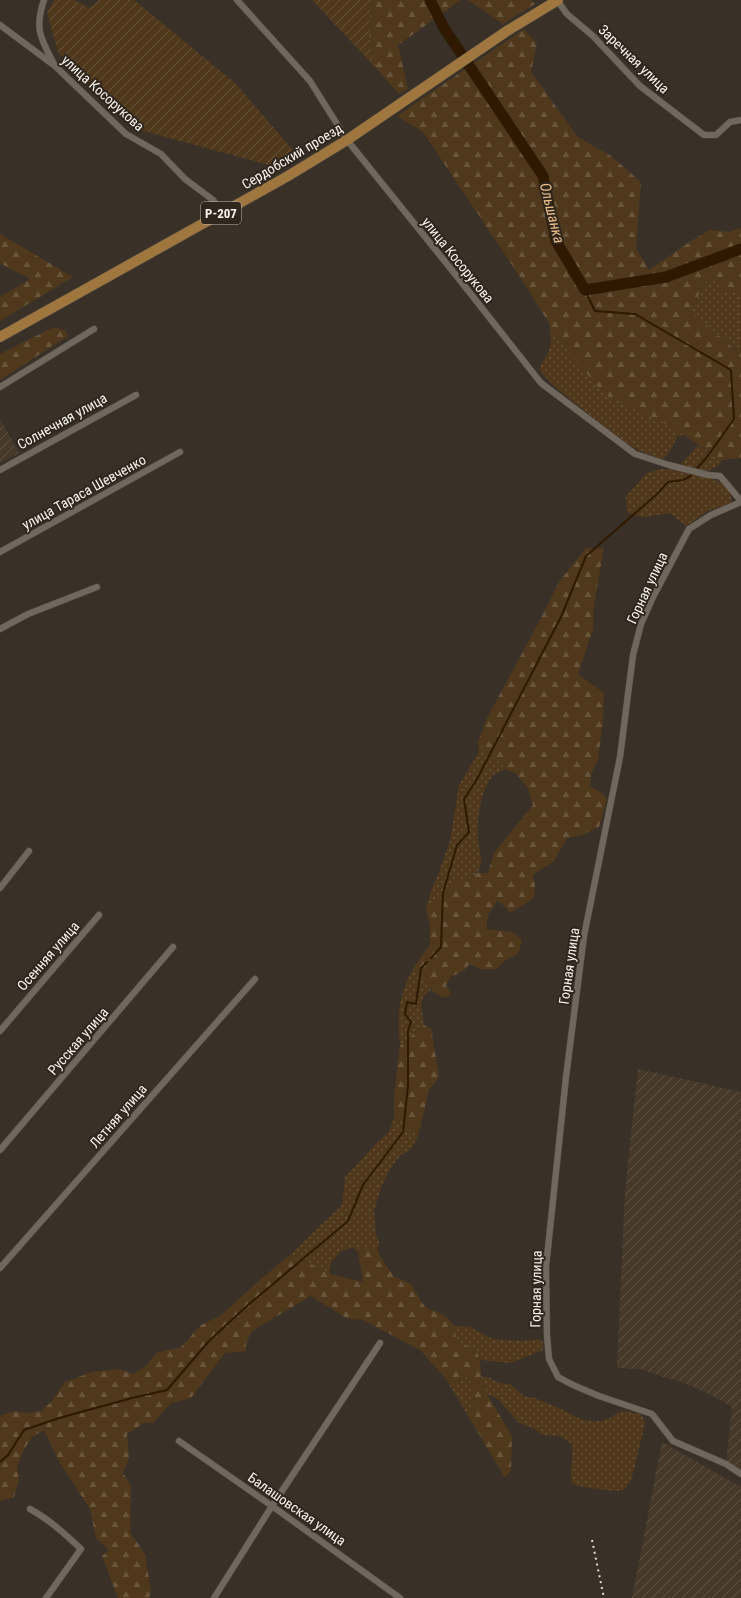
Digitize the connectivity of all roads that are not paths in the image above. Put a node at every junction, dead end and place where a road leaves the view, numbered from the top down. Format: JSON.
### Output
{"nodes":[{"id":1,"x":44,"y":0,"type":"edge"},
{"id":2,"x":237,"y":0,"type":"edge"},
{"id":3,"x":558,"y":0,"type":"edge"},
{"id":4,"x":0,"y":25,"type":"edge"},
{"id":5,"x":55,"y":66,"type":"junction"},
{"id":6,"x":741,"y":120,"type":"edge"},
{"id":7,"x":347,"y":140,"type":"junction"},
{"id":8,"x":222,"y":213,"type":"junction"},
{"id":9,"x":94,"y":329,"type":"dead end"},
{"id":10,"x":0,"y":337,"type":"edge"},
{"id":11,"x":0,"y":387,"type":"edge"},
{"id":12,"x":136,"y":394,"type":"dead end"},
{"id":13,"x":180,"y":452,"type":"dead end"},
{"id":14,"x":0,"y":470,"type":"edge"},
{"id":15,"x":741,"y":501,"type":"edge"},
{"id":16,"x":0,"y":552,"type":"edge"},
{"id":17,"x":97,"y":587,"type":"dead end"},
{"id":18,"x":0,"y":629,"type":"edge"},
{"id":19,"x":29,"y":851,"type":"dead end"},
{"id":20,"x":0,"y":888,"type":"edge"},
{"id":21,"x":99,"y":915,"type":"dead end"},
{"id":22,"x":173,"y":947,"type":"dead end"},
{"id":23,"x":255,"y":980,"type":"dead end"},
{"id":24,"x":0,"y":1031,"type":"edge"},
{"id":25,"x":0,"y":1150,"type":"edge"},
{"id":26,"x":0,"y":1268,"type":"edge"},
{"id":27,"x":380,"y":1343,"type":"dead end"},
{"id":28,"x":179,"y":1441,"type":"dead end"},
{"id":29,"x":741,"y":1474,"type":"edge"},
{"id":30,"x":272,"y":1506,"type":"junction"},
{"id":31,"x":30,"y":1510,"type":"dead end"},
{"id":32,"x":46,"y":1598,"type":"edge"},
{"id":33,"x":214,"y":1598,"type":"edge"},
{"id":34,"x":400,"y":1598,"type":"edge"}],
"edges":[{"from":1,"to":5,"type":"street"},
{"from":2,"to":7,"type":"street","name":"улица Косорукова"},
{"from":3,"to":6,"type":"street","name":"Заречная улица"},
{"from":3,"to":7,"type":"main road","name":"Сердобский проезд","number":"Р-207"},
{"from":4,"to":5,"type":"street","name":"улица Косорукова"},
{"from":5,"to":8,"type":"street","name":"улица Косорукова"},
{"from":7,"to":8,"type":"main road","name":"Сердобский проезд","number":"Р-207"},
{"from":7,"to":15,"type":"street","name":"улица Косорукова"},
{"from":8,"to":10,"type":"main road","name":"Сердобский проезд","number":"Р-207"},
{"from":9,"to":11,"type":"street"},
{"from":12,"to":14,"type":"street","name":"Солнечная улица"},
{"from":13,"to":16,"type":"street","name":"улица Тараса Шевченко"},
{"from":15,"to":29,"type":"street","name":"Горная улица"},
{"from":17,"to":18,"type":"street"},
{"from":19,"to":20,"type":"street"},
{"from":21,"to":24,"type":"street","name":"Осенняя улица"},
{"from":22,"to":25,"type":"street","name":"Русская улица"},
{"from":23,"to":26,"type":"street","name":"Летняя улица"},
{"from":27,"to":30,"type":"street"},
{"from":28,"to":30,"type":"street","name":"Балашовская улица"},
{"from":30,"to":33,"type":"street"},
{"from":30,"to":34,"type":"street","name":"Балашовская улица"},
{"from":31,"to":32,"type":"street"}]}
